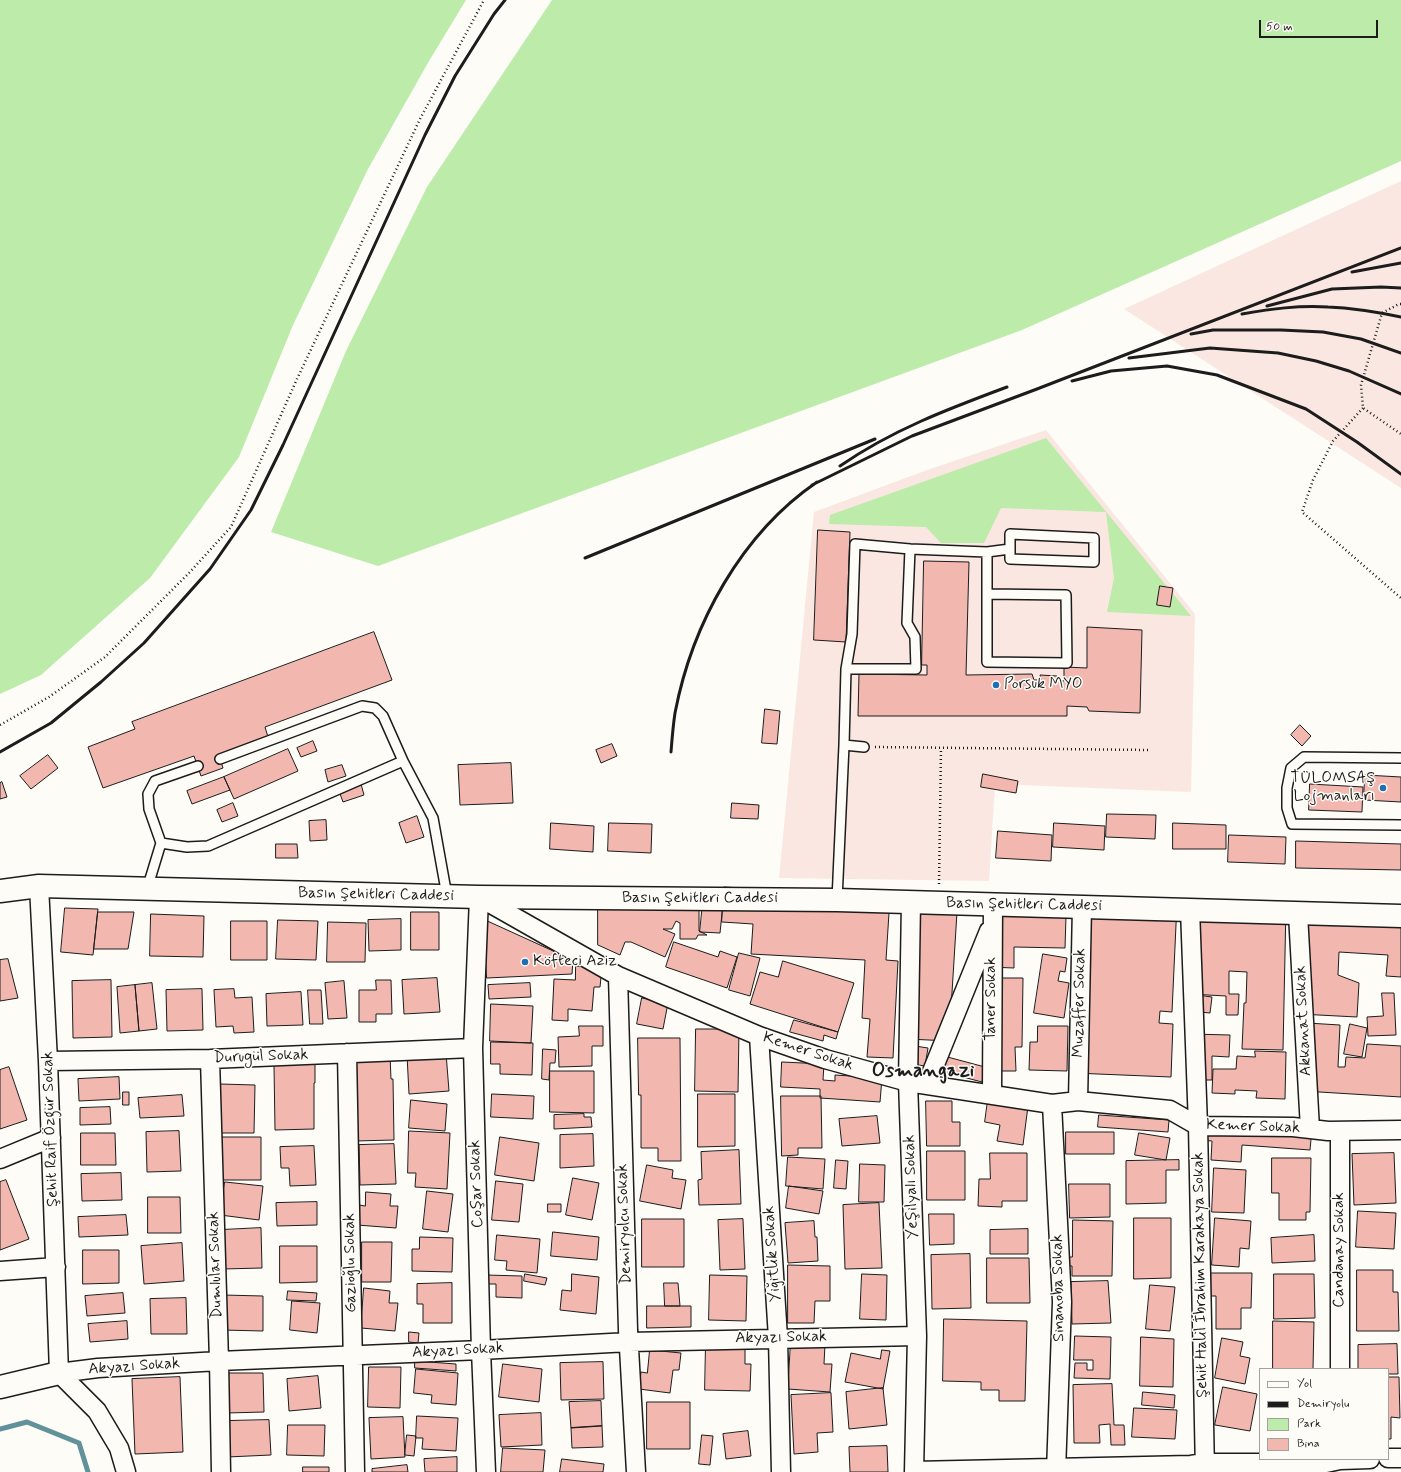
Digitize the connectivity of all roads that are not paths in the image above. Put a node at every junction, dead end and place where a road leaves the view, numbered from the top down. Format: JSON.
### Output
{"nodes":[{"id":1,"x":910,"y":549,"type":"junction"},
{"id":2,"x":1010,"y":549,"type":"junction"},
{"id":3,"x":987,"y":552,"type":"junction"},
{"id":4,"x":987,"y":594,"type":"junction"},
{"id":5,"x":846,"y":669,"type":"junction"},
{"id":6,"x":844,"y":746,"type":"junction"},
{"id":7,"x":864,"y":747,"type":"road end"},
{"id":8,"x":1401,"y":758,"type":"edge"},
{"id":9,"x":220,"y":759,"type":"dead end"},
{"id":10,"x":403,"y":761,"type":"junction"},
{"id":11,"x":198,"y":766,"type":"dead end"},
{"id":12,"x":1401,"y":824,"type":"edge"},
{"id":13,"x":161,"y":843,"type":"junction"},
{"id":14,"x":39,"y":886,"type":"junction"},
{"id":15,"x":147,"y":889,"type":"junction"},
{"id":16,"x":0,"y":891,"type":"edge"},
{"id":17,"x":446,"y":896,"type":"junction"},
{"id":18,"x":479,"y":897,"type":"junction"},
{"id":19,"x":838,"y":900,"type":"junction"},
{"id":20,"x":911,"y":902,"type":"junction"},
{"id":21,"x":1082,"y":906,"type":"junction"},
{"id":22,"x":1190,"y":909,"type":"junction"},
{"id":23,"x":993,"y":913,"type":"junction"},
{"id":24,"x":1298,"y":914,"type":"junction"},
{"id":25,"x":1401,"y":916,"type":"edge"},
{"id":26,"x":618,"y":976,"type":"junction"},
{"id":27,"x":759,"y":1036,"type":"junction"},
{"id":28,"x":473,"y":1048,"type":"junction"},
{"id":29,"x":347,"y":1053,"type":"junction"},
{"id":30,"x":210,"y":1059,"type":"junction"},
{"id":31,"x":48,"y":1061,"type":"junction"},
{"id":32,"x":908,"y":1082,"type":"junction"},
{"id":33,"x":928,"y":1084,"type":"junction"},
{"id":34,"x":992,"y":1094,"type":"junction"},
{"id":35,"x":1078,"y":1101,"type":"junction"},
{"id":36,"x":1052,"y":1104,"type":"junction"},
{"id":37,"x":1198,"y":1126,"type":"junction"},
{"id":38,"x":1310,"y":1129,"type":"junction"},
{"id":39,"x":1401,"y":1130,"type":"edge"},
{"id":40,"x":1340,"y":1131,"type":"junction"},
{"id":41,"x":51,"y":1138,"type":"junction"},
{"id":42,"x":0,"y":1159,"type":"edge"},
{"id":43,"x":56,"y":1267,"type":"junction"},
{"id":44,"x":0,"y":1271,"type":"edge"},
{"id":45,"x":917,"y":1336,"type":"junction"},
{"id":46,"x":778,"y":1338,"type":"junction"},
{"id":47,"x":629,"y":1342,"type":"junction"},
{"id":48,"x":481,"y":1350,"type":"junction"},
{"id":49,"x":352,"y":1355,"type":"junction"},
{"id":50,"x":219,"y":1361,"type":"junction"},
{"id":51,"x":1340,"y":1368,"type":"edge"},
{"id":52,"x":59,"y":1373,"type":"junction"},
{"id":53,"x":0,"y":1387,"type":"edge"},
{"id":54,"x":1389,"y":1458,"type":"edge"},
{"id":55,"x":1401,"y":1458,"type":"edge"},
{"id":56,"x":1364,"y":1460,"type":"edge"},
{"id":57,"x":1340,"y":1464,"type":"edge"},
{"id":58,"x":1204,"y":1467,"type":"edge"},
{"id":59,"x":1056,"y":1470,"type":"edge"},
{"id":60,"x":126,"y":1472,"type":"edge"},
{"id":61,"x":221,"y":1472,"type":"edge"},
{"id":62,"x":355,"y":1472,"type":"edge"},
{"id":63,"x":486,"y":1472,"type":"edge"},
{"id":64,"x":636,"y":1472,"type":"edge"},
{"id":65,"x":781,"y":1472,"type":"edge"},
{"id":66,"x":914,"y":1472,"type":"edge"}],
"edges":[{"from":1,"to":3,"type":"lane"},
{"from":1,"to":5,"type":"lane"},
{"from":1,"to":5,"type":"lane"},
{"from":2,"to":2,"type":"lane"},
{"from":2,"to":3,"type":"lane"},
{"from":3,"to":4,"type":"lane"},
{"from":4,"to":4,"type":"lane"},
{"from":5,"to":6,"type":"lane"},
{"from":6,"to":7,"type":"lane"},
{"from":6,"to":19,"type":"lane"},
{"from":8,"to":12,"type":"lane"},
{"from":9,"to":10,"type":"lane"},
{"from":10,"to":13,"type":"lane"},
{"from":10,"to":17,"type":"lane"},
{"from":11,"to":13,"type":"lane"},
{"from":13,"to":15,"type":"lane"},
{"from":14,"to":15,"type":"main road","name":"Basın Şehitleri Caddesi"},
{"from":14,"to":16,"type":"main road","name":"Basın Şehitleri Caddesi"},
{"from":14,"to":31,"type":"street","name":"Şehit Raif Özgür Sokak"},
{"from":15,"to":17,"type":"main road","name":"Basın Şehitleri Caddesi"},
{"from":17,"to":18,"type":"main road","name":"Basın Şehitleri Caddesi"},
{"from":18,"to":19,"type":"main road","name":"Basın Şehitleri Caddesi"},
{"from":18,"to":26,"type":"street","name":"Kemer Sokak"},
{"from":18,"to":28,"type":"street","name":"Coşar Sokak"},
{"from":19,"to":20,"type":"main road","name":"Basın Şehitleri Caddesi"},
{"from":20,"to":23,"type":"main road","name":"Basın Şehitleri Caddesi"},
{"from":20,"to":32,"type":"street","name":"Yeşilyalı Sokak"},
{"from":21,"to":22,"type":"main road","name":"Basın Şehitleri Caddesi"},
{"from":21,"to":23,"type":"main road","name":"Basın Şehitleri Caddesi"},
{"from":21,"to":35,"type":"street","name":"Muzaffer Sokak"},
{"from":22,"to":24,"type":"main road","name":"Basın Şehitleri Caddesi"},
{"from":22,"to":37,"type":"street","name":"Şehit Halil İbrahim Karakaya Sokak"},
{"from":23,"to":33,"type":"street"},
{"from":23,"to":34,"type":"street","name":"Taner Sokak"},
{"from":24,"to":25,"type":"main road","name":"Basın Şehitleri Caddesi"},
{"from":24,"to":38,"type":"street","name":"Akkanat Sokak"},
{"from":26,"to":27,"type":"street","name":"Kemer Sokak"},
{"from":26,"to":47,"type":"street","name":"Demiryolcu Sokak"},
{"from":27,"to":32,"type":"street","name":"Kemer Sokak"},
{"from":27,"to":46,"type":"street","name":"Yiğitlik Sokak"},
{"from":28,"to":29,"type":"street","name":"Durugül Sokak"},
{"from":28,"to":48,"type":"street","name":"Coşar Sokak"},
{"from":29,"to":30,"type":"street","name":"Durugül Sokak"},
{"from":29,"to":49,"type":"street","name":"Gazioğlu Sokak"},
{"from":30,"to":31,"type":"street","name":"Durugül Sokak"},
{"from":30,"to":50,"type":"street","name":"Dumlular Sokak"},
{"from":31,"to":41,"type":"street","name":"Şehit Raif Özgür Sokak"},
{"from":32,"to":33,"type":"street","name":"Kemer Sokak"},
{"from":32,"to":45,"type":"street","name":"Yeşilyalı Sokak"},
{"from":33,"to":34,"type":"street","name":"Kemer Sokak"},
{"from":34,"to":36,"type":"street","name":"Kemer Sokak"},
{"from":35,"to":36,"type":"street","name":"Kemer Sokak"},
{"from":35,"to":37,"type":"street","name":"Kemer Sokak"},
{"from":36,"to":59,"type":"street","name":"Sinanoba Sokak"},
{"from":37,"to":38,"type":"street","name":"Kemer Sokak"},
{"from":37,"to":58,"type":"street","name":"Şehit Halil İbrahim Karakaya Sokak"},
{"from":38,"to":40,"type":"street","name":"Kemer Sokak"},
{"from":39,"to":40,"type":"street","name":"Kemer Sokak"},
{"from":40,"to":51,"type":"street","name":"Candanay Sokak"},
{"from":41,"to":42,"type":"street"},
{"from":41,"to":43,"type":"street","name":"Şehit Raif Özgür Sokak"},
{"from":43,"to":44,"type":"street"},
{"from":43,"to":52,"type":"street","name":"Şehit Raif Özgür Sokak"},
{"from":45,"to":46,"type":"street","name":"Akyazı Sokak"},
{"from":45,"to":66,"type":"street","name":"Yeşilyalı Sokak"},
{"from":46,"to":47,"type":"street","name":"Akyazı Sokak"},
{"from":46,"to":65,"type":"street","name":"Yiğitlik Sokak"},
{"from":47,"to":48,"type":"street","name":"Akyazı Sokak"},
{"from":47,"to":64,"type":"street","name":"Demiryolcu Sokak"},
{"from":48,"to":49,"type":"street","name":"Akyazı Sokak"},
{"from":48,"to":63,"type":"street","name":"Coşar Sokak"},
{"from":49,"to":50,"type":"street","name":"Akyazı Sokak"},
{"from":49,"to":62,"type":"street","name":"Gazioğlu Sokak"},
{"from":50,"to":52,"type":"street","name":"Akyazı Sokak"},
{"from":50,"to":61,"type":"street","name":"Dumlular Sokak"},
{"from":52,"to":53,"type":"main road","name":"Akyazı Sokak"},
{"from":52,"to":60,"type":"street"},
{"from":54,"to":55,"type":"street"},
{"from":56,"to":57,"type":"street"},
{"from":57,"to":58,"type":"street"},
{"from":58,"to":59,"type":"street"},
{"from":59,"to":66,"type":"street"}]}
